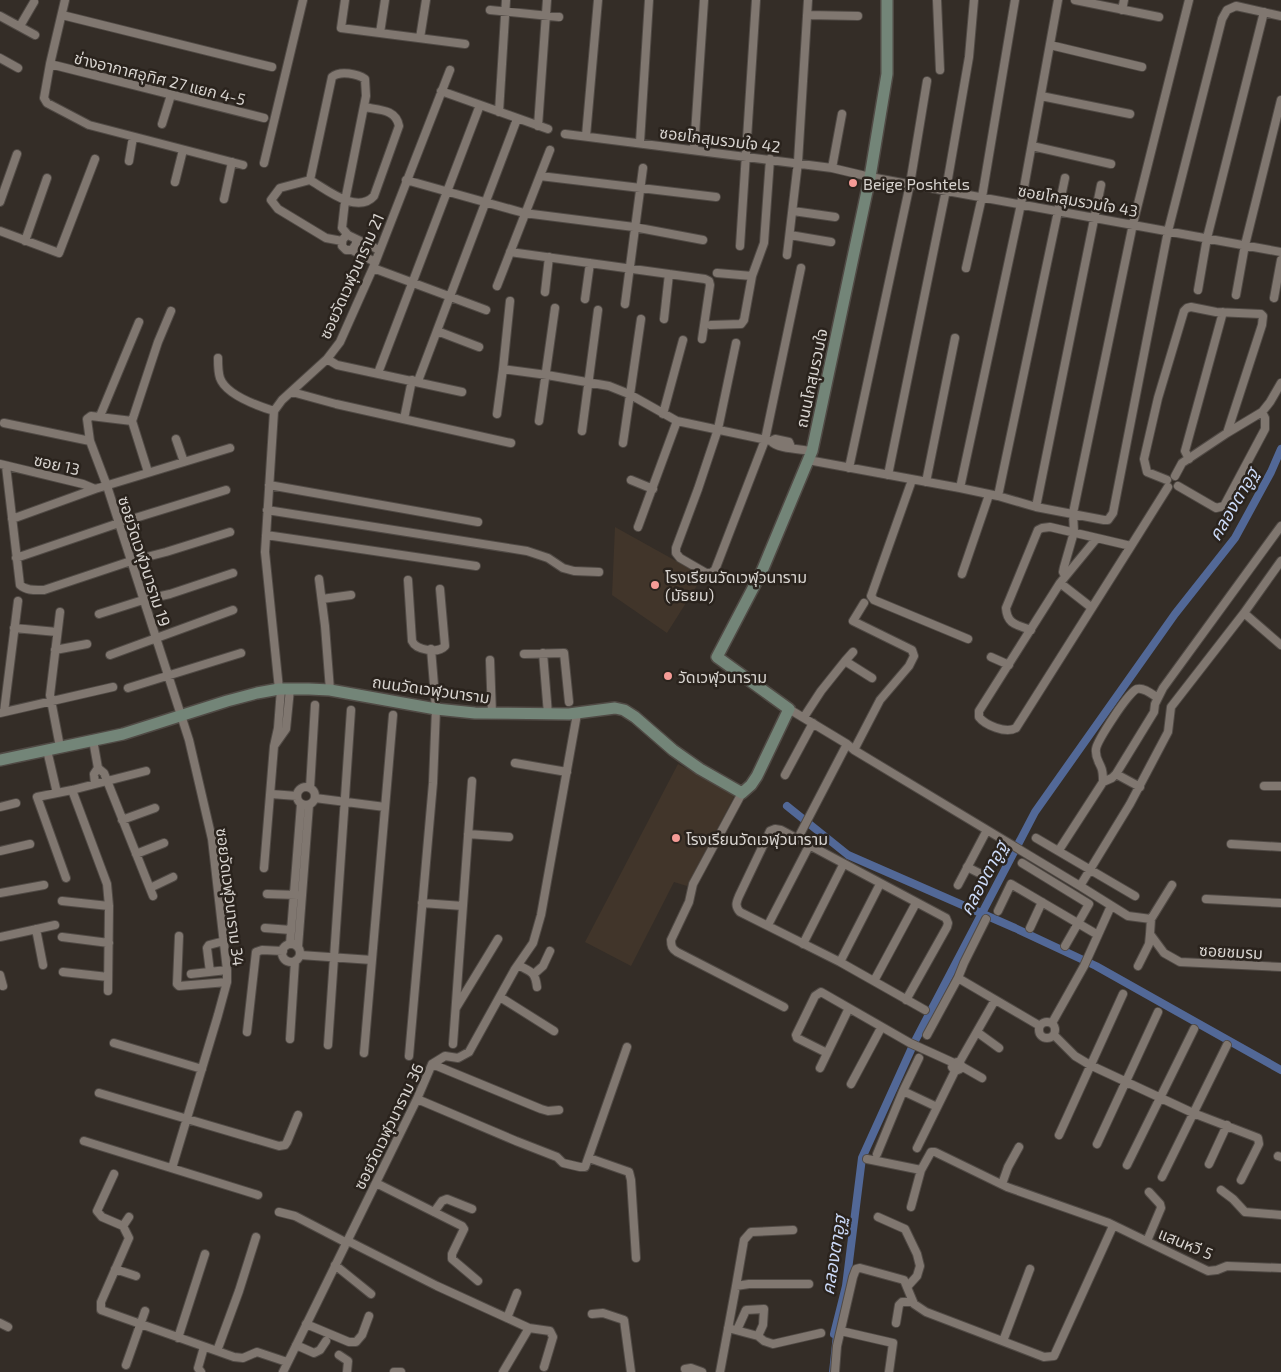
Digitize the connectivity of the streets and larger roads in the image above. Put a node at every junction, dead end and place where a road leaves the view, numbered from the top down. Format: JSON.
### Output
{"nodes":[{"id":1,"x":65,"y":0,"type":"edge"},
{"id":2,"x":303,"y":0,"type":"edge"},
{"id":3,"x":345,"y":0,"type":"edge"},
{"id":4,"x":384,"y":0,"type":"edge"},
{"id":5,"x":426,"y":0,"type":"edge"},
{"id":6,"x":506,"y":0,"type":"edge"},
{"id":7,"x":548,"y":0,"type":"edge"},
{"id":8,"x":598,"y":0,"type":"edge"},
{"id":9,"x":649,"y":0,"type":"edge"},
{"id":10,"x":704,"y":0,"type":"edge"},
{"id":11,"x":756,"y":0,"type":"edge"},
{"id":12,"x":808,"y":0,"type":"edge"},
{"id":13,"x":887,"y":0,"type":"edge"},
{"id":14,"x":937,"y":0,"type":"edge"},
{"id":15,"x":974,"y":0,"type":"edge"},
{"id":16,"x":1015,"y":0,"type":"edge"},
{"id":17,"x":1058,"y":0,"type":"edge"},
{"id":18,"x":1075,"y":0,"type":"edge"},
{"id":19,"x":1124,"y":0,"type":"edge"},
{"id":20,"x":1189,"y":0,"type":"edge"},
{"id":21,"x":34,"y":2,"type":"dead end"},
{"id":22,"x":490,"y":10,"type":"dead end"},
{"id":23,"x":1122,"y":10,"type":"junction"},
{"id":24,"x":505,"y":12,"type":"junction"},
{"id":25,"x":1264,"y":12,"type":"junction"},
{"id":26,"x":62,"y":15,"type":"junction"},
{"id":27,"x":807,"y":15,"type":"junction"},
{"id":28,"x":0,"y":16,"type":"edge"},
{"id":29,"x":546,"y":16,"type":"junction"},
{"id":30,"x":858,"y":16,"type":"dead end"},
{"id":31,"x":1281,"y":16,"type":"edge"},
{"id":32,"x":559,"y":17,"type":"dead end"},
{"id":33,"x":1158,"y":17,"type":"dead end"},
{"id":34,"x":20,"y":26,"type":"junction"},
{"id":35,"x":380,"y":33,"type":"junction"},
{"id":36,"x":36,"y":35,"type":"dead end"},
{"id":37,"x":420,"y":38,"type":"junction"},
{"id":38,"x":465,"y":44,"type":"dead end"},
{"id":39,"x":1050,"y":45,"type":"junction"},
{"id":40,"x":0,"y":58,"type":"edge"},
{"id":41,"x":50,"y":64,"type":"junction"},
{"id":42,"x":272,"y":67,"type":"dead end"},
{"id":43,"x":1142,"y":67,"type":"dead end"},
{"id":44,"x":18,"y":68,"type":"dead end"},
{"id":45,"x":450,"y":70,"type":"dead end"},
{"id":46,"x":940,"y":70,"type":"dead end"},
{"id":47,"x":927,"y":81,"type":"dead end"},
{"id":48,"x":441,"y":91,"type":"junction"},
{"id":49,"x":171,"y":94,"type":"junction"},
{"id":50,"x":1041,"y":96,"type":"junction"},
{"id":51,"x":1281,"y":100,"type":"edge"},
{"id":52,"x":480,"y":105,"type":"junction"},
{"id":53,"x":364,"y":107,"type":"junction"},
{"id":54,"x":499,"y":112,"type":"junction"},
{"id":55,"x":842,"y":114,"type":"dead end"},
{"id":56,"x":1130,"y":114,"type":"dead end"},
{"id":57,"x":264,"y":118,"type":"dead end"},
{"id":58,"x":517,"y":119,"type":"junction"},
{"id":59,"x":162,"y":124,"type":"dead end"},
{"id":60,"x":538,"y":126,"type":"junction"},
{"id":61,"x":548,"y":129,"type":"dead end"},
{"id":62,"x":565,"y":134,"type":"dead end"},
{"id":63,"x":586,"y":136,"type":"junction"},
{"id":64,"x":133,"y":137,"type":"junction"},
{"id":65,"x":640,"y":142,"type":"junction"},
{"id":66,"x":1032,"y":146,"type":"junction"},
{"id":67,"x":694,"y":149,"type":"junction"},
{"id":68,"x":183,"y":150,"type":"junction"},
{"id":69,"x":550,"y":150,"type":"dead end"},
{"id":70,"x":17,"y":154,"type":"dead end"},
{"id":71,"x":747,"y":157,"type":"junction"},
{"id":72,"x":95,"y":159,"type":"dead end"},
{"id":73,"x":770,"y":159,"type":"junction"},
{"id":74,"x":129,"y":161,"type":"dead end"},
{"id":75,"x":232,"y":162,"type":"junction"},
{"id":76,"x":264,"y":162,"type":"dead end"},
{"id":77,"x":798,"y":162,"type":"junction"},
{"id":78,"x":1111,"y":164,"type":"dead end"},
{"id":79,"x":243,"y":165,"type":"dead end"},
{"id":80,"x":643,"y":168,"type":"dead end"},
{"id":81,"x":832,"y":168,"type":"junction"},
{"id":82,"x":540,"y":176,"type":"junction"},
{"id":83,"x":870,"y":177,"type":"junction"},
{"id":84,"x":47,"y":178,"type":"dead end"},
{"id":85,"x":1065,"y":178,"type":"dead end"},
{"id":86,"x":310,"y":180,"type":"junction"},
{"id":87,"x":406,"y":180,"type":"junction"},
{"id":88,"x":175,"y":182,"type":"dead end"},
{"id":89,"x":910,"y":184,"type":"junction"},
{"id":90,"x":1101,"y":185,"type":"dead end"},
{"id":91,"x":639,"y":189,"type":"junction"},
{"id":92,"x":946,"y":190,"type":"junction"},
{"id":93,"x":447,"y":191,"type":"junction"},
{"id":94,"x":982,"y":197,"type":"junction"},
{"id":95,"x":716,"y":198,"type":"dead end"},
{"id":96,"x":224,"y":199,"type":"dead end"},
{"id":97,"x":345,"y":201,"type":"junction"},
{"id":98,"x":486,"y":201,"type":"junction"},
{"id":99,"x":0,"y":202,"type":"edge"},
{"id":100,"x":1022,"y":204,"type":"junction"},
{"id":101,"x":793,"y":211,"type":"junction"},
{"id":102,"x":1058,"y":211,"type":"junction"},
{"id":103,"x":524,"y":212,"type":"junction"},
{"id":104,"x":835,"y":217,"type":"dead end"},
{"id":105,"x":1096,"y":218,"type":"junction"},
{"id":106,"x":1133,"y":224,"type":"junction"},
{"id":107,"x":634,"y":227,"type":"junction"},
{"id":108,"x":1168,"y":231,"type":"junction"},
{"id":109,"x":0,"y":232,"type":"edge"},
{"id":110,"x":790,"y":235,"type":"junction"},
{"id":111,"x":345,"y":238,"type":"junction"},
{"id":112,"x":1207,"y":238,"type":"junction"},
{"id":113,"x":356,"y":240,"type":"junction"},
{"id":114,"x":702,"y":240,"type":"dead end"},
{"id":115,"x":26,"y":241,"type":"junction"},
{"id":116,"x":831,"y":242,"type":"dead end"},
{"id":117,"x":1245,"y":245,"type":"junction"},
{"id":118,"x":740,"y":246,"type":"dead end"},
{"id":119,"x":352,"y":250,"type":"junction"},
{"id":120,"x":379,"y":250,"type":"junction"},
{"id":121,"x":510,"y":252,"type":"junction"},
{"id":122,"x":1281,"y":252,"type":"edge"},
{"id":123,"x":787,"y":255,"type":"dead end"},
{"id":124,"x":549,"y":257,"type":"junction"},
{"id":125,"x":1281,"y":260,"type":"edge"},
{"id":126,"x":590,"y":263,"type":"junction"},
{"id":127,"x":374,"y":265,"type":"junction"},
{"id":128,"x":629,"y":267,"type":"junction"},
{"id":129,"x":801,"y":268,"type":"dead end"},
{"id":130,"x":966,"y":268,"type":"dead end"},
{"id":131,"x":670,"y":274,"type":"junction"},
{"id":132,"x":717,"y":274,"type":"dead end"},
{"id":133,"x":752,"y":276,"type":"junction"},
{"id":134,"x":412,"y":282,"type":"junction"},
{"id":135,"x":497,"y":286,"type":"dead end"},
{"id":136,"x":1198,"y":290,"type":"dead end"},
{"id":137,"x":545,"y":292,"type":"dead end"},
{"id":138,"x":450,"y":296,"type":"junction"},
{"id":139,"x":1236,"y":296,"type":"dead end"},
{"id":140,"x":1274,"y":298,"type":"dead end"},
{"id":141,"x":585,"y":299,"type":"dead end"},
{"id":142,"x":510,"y":301,"type":"dead end"},
{"id":143,"x":625,"y":304,"type":"dead end"},
{"id":144,"x":555,"y":308,"type":"dead end"},
{"id":145,"x":486,"y":310,"type":"dead end"},
{"id":146,"x":598,"y":310,"type":"dead end"},
{"id":147,"x":171,"y":311,"type":"dead end"},
{"id":148,"x":1223,"y":312,"type":"junction"},
{"id":149,"x":641,"y":319,"type":"dead end"},
{"id":150,"x":664,"y":319,"type":"dead end"},
{"id":151,"x":139,"y":322,"type":"dead end"},
{"id":152,"x":711,"y":325,"type":"dead end"},
{"id":153,"x":437,"y":331,"type":"junction"},
{"id":154,"x":955,"y":338,"type":"dead end"},
{"id":155,"x":702,"y":339,"type":"dead end"},
{"id":156,"x":683,"y":340,"type":"dead end"},
{"id":157,"x":736,"y":343,"type":"dead end"},
{"id":158,"x":479,"y":347,"type":"dead end"},
{"id":159,"x":218,"y":358,"type":"dead end"},
{"id":160,"x":327,"y":359,"type":"junction"},
{"id":161,"x":503,"y":370,"type":"junction"},
{"id":162,"x":378,"y":373,"type":"junction"},
{"id":163,"x":546,"y":375,"type":"junction"},
{"id":164,"x":415,"y":381,"type":"junction"},
{"id":165,"x":589,"y":382,"type":"junction"},
{"id":166,"x":1281,"y":383,"type":"edge"},
{"id":167,"x":292,"y":392,"type":"junction"},
{"id":168,"x":462,"y":392,"type":"dead end"},
{"id":169,"x":629,"y":394,"type":"junction"},
{"id":170,"x":274,"y":411,"type":"junction"},
{"id":171,"x":1262,"y":412,"type":"junction"},
{"id":172,"x":497,"y":414,"type":"dead end"},
{"id":173,"x":663,"y":414,"type":"junction"},
{"id":174,"x":100,"y":416,"type":"junction"},
{"id":175,"x":404,"y":419,"type":"junction"},
{"id":176,"x":539,"y":420,"type":"dead end"},
{"id":177,"x":677,"y":420,"type":"junction"},
{"id":178,"x":132,"y":421,"type":"junction"},
{"id":179,"x":4,"y":423,"type":"dead end"},
{"id":180,"x":718,"y":429,"type":"junction"},
{"id":181,"x":582,"y":431,"type":"dead end"},
{"id":182,"x":1227,"y":433,"type":"junction"},
{"id":183,"x":176,"y":439,"type":"dead end"},
{"id":184,"x":768,"y":441,"type":"junction"},
{"id":185,"x":90,"y":442,"type":"junction"},
{"id":186,"x":511,"y":443,"type":"dead end"},
{"id":187,"x":623,"y":443,"type":"dead end"},
{"id":188,"x":230,"y":448,"type":"dead end"},
{"id":189,"x":810,"y":456,"type":"junction"},
{"id":190,"x":1189,"y":459,"type":"junction"},
{"id":191,"x":184,"y":462,"type":"junction"},
{"id":192,"x":3,"y":465,"type":"edge"},
{"id":193,"x":849,"y":468,"type":"junction"},
{"id":194,"x":148,"y":472,"type":"junction"},
{"id":195,"x":888,"y":475,"type":"junction"},
{"id":196,"x":1175,"y":476,"type":"junction"},
{"id":197,"x":631,"y":480,"type":"dead end"},
{"id":198,"x":912,"y":480,"type":"junction"},
{"id":199,"x":926,"y":482,"type":"junction"},
{"id":200,"x":1168,"y":484,"type":"junction"},
{"id":201,"x":268,"y":485,"type":"junction"},
{"id":202,"x":107,"y":486,"type":"junction"},
{"id":203,"x":1178,"y":486,"type":"junction"},
{"id":204,"x":960,"y":488,"type":"junction"},
{"id":205,"x":95,"y":489,"type":"junction"},
{"id":206,"x":653,"y":489,"type":"junction"},
{"id":207,"x":226,"y":490,"type":"dead end"},
{"id":208,"x":989,"y":495,"type":"junction"},
{"id":209,"x":998,"y":496,"type":"junction"},
{"id":210,"x":1036,"y":507,"type":"junction"},
{"id":211,"x":267,"y":510,"type":"junction"},
{"id":212,"x":1073,"y":514,"type":"junction"},
{"id":213,"x":12,"y":519,"type":"junction"},
{"id":214,"x":478,"y":522,"type":"dead end"},
{"id":215,"x":119,"y":523,"type":"junction"},
{"id":216,"x":1281,"y":526,"type":"edge"},
{"id":217,"x":638,"y":527,"type":"dead end"},
{"id":218,"x":230,"y":532,"type":"dead end"},
{"id":219,"x":1074,"y":532,"type":"junction"},
{"id":220,"x":266,"y":535,"type":"junction"},
{"id":221,"x":1097,"y":538,"type":"junction"},
{"id":222,"x":1131,"y":546,"type":"junction"},
{"id":223,"x":16,"y":558,"type":"junction"},
{"id":224,"x":131,"y":561,"type":"junction"},
{"id":225,"x":1281,"y":561,"type":"edge"},
{"id":226,"x":476,"y":566,"type":"dead end"},
{"id":227,"x":599,"y":572,"type":"dead end"},
{"id":228,"x":233,"y":573,"type":"dead end"},
{"id":229,"x":962,"y":574,"type":"dead end"},
{"id":230,"x":319,"y":579,"type":"dead end"},
{"id":231,"x":408,"y":580,"type":"dead end"},
{"id":232,"x":1062,"y":580,"type":"junction"},
{"id":233,"x":440,"y":589,"type":"dead end"},
{"id":234,"x":351,"y":595,"type":"dead end"},
{"id":235,"x":322,"y":599,"type":"junction"},
{"id":236,"x":143,"y":600,"type":"junction"},
{"id":237,"x":18,"y":601,"type":"dead end"},
{"id":238,"x":864,"y":603,"type":"dead end"},
{"id":239,"x":1092,"y":608,"type":"junction"},
{"id":240,"x":233,"y":610,"type":"dead end"},
{"id":241,"x":60,"y":612,"type":"dead end"},
{"id":242,"x":1244,"y":613,"type":"junction"},
{"id":243,"x":99,"y":614,"type":"dead end"},
{"id":244,"x":14,"y":628,"type":"junction"},
{"id":245,"x":1031,"y":630,"type":"junction"},
{"id":246,"x":57,"y":632,"type":"junction"},
{"id":247,"x":155,"y":638,"type":"junction"},
{"id":248,"x":968,"y":639,"type":"dead end"},
{"id":249,"x":87,"y":644,"type":"dead end"},
{"id":250,"x":1281,"y":644,"type":"edge"},
{"id":251,"x":55,"y":650,"type":"junction"},
{"id":252,"x":430,"y":650,"type":"junction"},
{"id":253,"x":853,"y":652,"type":"dead end"},
{"id":254,"x":241,"y":653,"type":"dead end"},
{"id":255,"x":543,"y":653,"type":"junction"},
{"id":256,"x":110,"y":654,"type":"dead end"},
{"id":257,"x":524,"y":654,"type":"dead end"},
{"id":258,"x":992,"y":657,"type":"dead end"},
{"id":259,"x":490,"y":660,"type":"dead end"},
{"id":260,"x":845,"y":661,"type":"junction"},
{"id":261,"x":1009,"y":664,"type":"junction"},
{"id":262,"x":169,"y":675,"type":"junction"},
{"id":263,"x":872,"y":678,"type":"dead end"},
{"id":264,"x":113,"y":687,"type":"dead end"},
{"id":265,"x":128,"y":688,"type":"dead end"},
{"id":266,"x":283,"y":689,"type":"junction"},
{"id":267,"x":330,"y":690,"type":"junction"},
{"id":268,"x":1158,"y":698,"type":"junction"},
{"id":269,"x":50,"y":702,"type":"junction"},
{"id":270,"x":569,"y":702,"type":"dead end"},
{"id":271,"x":315,"y":706,"type":"dead end"},
{"id":272,"x":436,"y":709,"type":"junction"},
{"id":273,"x":789,"y":709,"type":"junction"},
{"id":274,"x":352,"y":710,"type":"dead end"},
{"id":275,"x":2,"y":712,"type":"edge"},
{"id":276,"x":492,"y":714,"type":"junction"},
{"id":277,"x":548,"y":714,"type":"junction"},
{"id":278,"x":577,"y":714,"type":"junction"},
{"id":279,"x":181,"y":715,"type":"junction"},
{"id":280,"x":393,"y":715,"type":"dead end"},
{"id":281,"x":804,"y":717,"type":"junction"},
{"id":282,"x":813,"y":722,"type":"junction"},
{"id":283,"x":92,"y":740,"type":"junction"},
{"id":284,"x":847,"y":744,"type":"junction"},
{"id":285,"x":60,"y":747,"type":"junction"},
{"id":286,"x":47,"y":750,"type":"junction"},
{"id":287,"x":854,"y":750,"type":"junction"},
{"id":288,"x":0,"y":760,"type":"edge"},
{"id":289,"x":515,"y":763,"type":"dead end"},
{"id":290,"x":98,"y":768,"type":"junction"},
{"id":291,"x":146,"y":771,"type":"dead end"},
{"id":292,"x":568,"y":772,"type":"junction"},
{"id":293,"x":1116,"y":774,"type":"junction"},
{"id":294,"x":785,"y":775,"type":"dead end"},
{"id":295,"x":472,"y":781,"type":"dead end"},
{"id":296,"x":106,"y":782,"type":"junction"},
{"id":297,"x":1103,"y":782,"type":"junction"},
{"id":298,"x":95,"y":784,"type":"junction"},
{"id":299,"x":1140,"y":786,"type":"junction"},
{"id":300,"x":1264,"y":786,"type":"dead end"},
{"id":301,"x":1281,"y":786,"type":"edge"},
{"id":302,"x":310,"y":788,"type":"junction"},
{"id":303,"x":72,"y":790,"type":"junction"},
{"id":304,"x":57,"y":793,"type":"junction"},
{"id":305,"x":742,"y":793,"type":"junction"},
{"id":306,"x":271,"y":794,"type":"junction"},
{"id":307,"x":306,"y":801,"type":"junction"},
{"id":308,"x":16,"y":803,"type":"dead end"},
{"id":309,"x":345,"y":803,"type":"junction"},
{"id":310,"x":0,"y":807,"type":"edge"},
{"id":311,"x":385,"y":807,"type":"junction"},
{"id":312,"x":155,"y":808,"type":"dead end"},
{"id":313,"x":122,"y":820,"type":"junction"},
{"id":314,"x":986,"y":830,"type":"junction"},
{"id":315,"x":468,"y":834,"type":"junction"},
{"id":316,"x":509,"y":837,"type":"dead end"},
{"id":317,"x":1036,"y":838,"type":"dead end"},
{"id":318,"x":798,"y":840,"type":"junction"},
{"id":319,"x":164,"y":843,"type":"dead end"},
{"id":320,"x":30,"y":844,"type":"dead end"},
{"id":321,"x":1231,"y":844,"type":"dead end"},
{"id":322,"x":809,"y":846,"type":"junction"},
{"id":323,"x":1281,"y":847,"type":"edge"},
{"id":324,"x":1059,"y":850,"type":"junction"},
{"id":325,"x":0,"y":851,"type":"edge"},
{"id":326,"x":136,"y":854,"type":"junction"},
{"id":327,"x":1022,"y":863,"type":"dead end"},
{"id":328,"x":843,"y":865,"type":"junction"},
{"id":329,"x":967,"y":867,"type":"junction"},
{"id":330,"x":264,"y":868,"type":"dead end"},
{"id":331,"x":1090,"y":868,"type":"junction"},
{"id":332,"x":979,"y":873,"type":"dead end"},
{"id":333,"x":173,"y":877,"type":"dead end"},
{"id":334,"x":66,"y":878,"type":"dead end"},
{"id":335,"x":44,"y":884,"type":"dead end"},
{"id":336,"x":880,"y":884,"type":"junction"},
{"id":337,"x":958,"y":885,"type":"dead end"},
{"id":338,"x":1172,"y":885,"type":"dead end"},
{"id":339,"x":1080,"y":886,"type":"junction"},
{"id":340,"x":150,"y":888,"type":"junction"},
{"id":341,"x":0,"y":894,"type":"edge"},
{"id":342,"x":267,"y":894,"type":"dead end"},
{"id":343,"x":298,"y":895,"type":"junction"},
{"id":344,"x":153,"y":896,"type":"dead end"},
{"id":345,"x":1135,"y":896,"type":"dead end"},
{"id":346,"x":1206,"y":899,"type":"dead end"},
{"id":347,"x":62,"y":901,"type":"dead end"},
{"id":348,"x":916,"y":902,"type":"junction"},
{"id":349,"x":1042,"y":902,"type":"junction"},
{"id":350,"x":422,"y":903,"type":"junction"},
{"id":351,"x":1281,"y":903,"type":"edge"},
{"id":352,"x":109,"y":906,"type":"junction"},
{"id":353,"x":463,"y":906,"type":"junction"},
{"id":354,"x":1111,"y":906,"type":"junction"},
{"id":355,"x":998,"y":911,"type":"dead end"},
{"id":356,"x":986,"y":919,"type":"dead end"},
{"id":357,"x":1151,"y":919,"type":"junction"},
{"id":358,"x":1078,"y":924,"type":"junction"},
{"id":359,"x":54,"y":925,"type":"dead end"},
{"id":360,"x":768,"y":925,"type":"junction"},
{"id":361,"x":265,"y":928,"type":"dead end"},
{"id":362,"x":1030,"y":928,"type":"dead end"},
{"id":363,"x":36,"y":929,"type":"junction"},
{"id":364,"x":291,"y":930,"type":"junction"},
{"id":365,"x":1150,"y":934,"type":"junction"},
{"id":366,"x":1098,"y":935,"type":"junction"},
{"id":367,"x":179,"y":936,"type":"dead end"},
{"id":368,"x":0,"y":937,"type":"edge"},
{"id":369,"x":62,"y":938,"type":"dead end"},
{"id":370,"x":498,"y":939,"type":"dead end"},
{"id":371,"x":224,"y":941,"type":"junction"},
{"id":372,"x":109,"y":943,"type":"junction"},
{"id":373,"x":290,"y":944,"type":"junction"},
{"id":374,"x":803,"y":944,"type":"junction"},
{"id":375,"x":1065,"y":946,"type":"dead end"},
{"id":376,"x":550,"y":950,"type":"dead end"},
{"id":377,"x":283,"y":951,"type":"junction"},
{"id":378,"x":298,"y":954,"type":"junction"},
{"id":379,"x":334,"y":957,"type":"junction"},
{"id":380,"x":372,"y":960,"type":"junction"},
{"id":381,"x":840,"y":962,"type":"junction"},
{"id":382,"x":43,"y":965,"type":"dead end"},
{"id":383,"x":518,"y":965,"type":"junction"},
{"id":384,"x":1138,"y":966,"type":"dead end"},
{"id":385,"x":1281,"y":967,"type":"edge"},
{"id":386,"x":227,"y":970,"type":"junction"},
{"id":387,"x":63,"y":972,"type":"dead end"},
{"id":388,"x":210,"y":972,"type":"junction"},
{"id":389,"x":191,"y":974,"type":"dead end"},
{"id":390,"x":534,"y":974,"type":"junction"},
{"id":391,"x":0,"y":976,"type":"edge"},
{"id":392,"x":108,"y":977,"type":"junction"},
{"id":393,"x":958,"y":978,"type":"junction"},
{"id":394,"x":874,"y":981,"type":"junction"},
{"id":395,"x":227,"y":982,"type":"junction"},
{"id":396,"x":3,"y":986,"type":"dead end"},
{"id":397,"x":537,"y":987,"type":"dead end"},
{"id":398,"x":108,"y":991,"type":"dead end"},
{"id":399,"x":1123,"y":994,"type":"dead end"},
{"id":400,"x":500,"y":997,"type":"junction"},
{"id":401,"x":906,"y":1000,"type":"junction"},
{"id":402,"x":995,"y":1000,"type":"junction"},
{"id":403,"x":784,"y":1007,"type":"dead end"},
{"id":404,"x":849,"y":1008,"type":"junction"},
{"id":405,"x":456,"y":1009,"type":"junction"},
{"id":406,"x":925,"y":1010,"type":"dead end"},
{"id":407,"x":1158,"y":1012,"type":"dead end"},
{"id":408,"x":1052,"y":1023,"type":"junction"},
{"id":409,"x":1040,"y":1026,"type":"junction"},
{"id":410,"x":881,"y":1028,"type":"junction"},
{"id":411,"x":1194,"y":1029,"type":"dead end"},
{"id":412,"x":554,"y":1031,"type":"dead end"},
{"id":413,"x":247,"y":1032,"type":"dead end"},
{"id":414,"x":977,"y":1032,"type":"junction"},
{"id":415,"x":927,"y":1035,"type":"dead end"},
{"id":416,"x":1054,"y":1035,"type":"junction"},
{"id":417,"x":290,"y":1039,"type":"dead end"},
{"id":418,"x":114,"y":1043,"type":"dead end"},
{"id":419,"x":453,"y":1044,"type":"dead end"},
{"id":420,"x":328,"y":1045,"type":"dead end"},
{"id":421,"x":1228,"y":1045,"type":"dead end"},
{"id":422,"x":627,"y":1047,"type":"dead end"},
{"id":423,"x":999,"y":1048,"type":"dead end"},
{"id":424,"x":364,"y":1052,"type":"dead end"},
{"id":425,"x":826,"y":1053,"type":"junction"},
{"id":426,"x":409,"y":1056,"type":"dead end"},
{"id":427,"x":919,"y":1058,"type":"dead end"},
{"id":428,"x":432,"y":1064,"type":"junction"},
{"id":429,"x":1090,"y":1065,"type":"junction"},
{"id":430,"x":957,"y":1066,"type":"junction"},
{"id":431,"x":820,"y":1068,"type":"dead end"},
{"id":432,"x":202,"y":1069,"type":"junction"},
{"id":433,"x":982,"y":1078,"type":"dead end"},
{"id":434,"x":1126,"y":1081,"type":"junction"},
{"id":435,"x":850,"y":1084,"type":"dead end"},
{"id":436,"x":903,"y":1091,"type":"junction"},
{"id":437,"x":99,"y":1093,"type":"dead end"},
{"id":438,"x":1160,"y":1097,"type":"junction"},
{"id":439,"x":417,"y":1099,"type":"junction"},
{"id":440,"x":937,"y":1107,"type":"junction"},
{"id":441,"x":559,"y":1110,"type":"dead end"},
{"id":442,"x":1193,"y":1113,"type":"junction"},
{"id":443,"x":298,"y":1115,"type":"dead end"},
{"id":444,"x":186,"y":1120,"type":"junction"},
{"id":445,"x":1227,"y":1125,"type":"junction"},
{"id":446,"x":1059,"y":1134,"type":"dead end"},
{"id":447,"x":84,"y":1141,"type":"dead end"},
{"id":448,"x":1096,"y":1144,"type":"dead end"},
{"id":449,"x":1020,"y":1147,"type":"dead end"},
{"id":450,"x":917,"y":1148,"type":"dead end"},
{"id":451,"x":877,"y":1154,"type":"dead end"},
{"id":452,"x":589,"y":1158,"type":"junction"},
{"id":453,"x":867,"y":1159,"type":"dead end"},
{"id":454,"x":1209,"y":1164,"type":"dead end"},
{"id":455,"x":1127,"y":1165,"type":"dead end"},
{"id":456,"x":172,"y":1168,"type":"junction"},
{"id":457,"x":921,"y":1170,"type":"junction"},
{"id":458,"x":114,"y":1174,"type":"dead end"},
{"id":459,"x":1162,"y":1177,"type":"dead end"},
{"id":460,"x":1241,"y":1180,"type":"dead end"},
{"id":461,"x":376,"y":1183,"type":"junction"},
{"id":462,"x":1002,"y":1184,"type":"junction"},
{"id":463,"x":1221,"y":1190,"type":"dead end"},
{"id":464,"x":1148,"y":1192,"type":"dead end"},
{"id":465,"x":258,"y":1195,"type":"dead end"},
{"id":466,"x":911,"y":1207,"type":"dead end"},
{"id":467,"x":472,"y":1209,"type":"dead end"},
{"id":468,"x":279,"y":1212,"type":"dead end"},
{"id":469,"x":434,"y":1212,"type":"junction"},
{"id":470,"x":1281,"y":1216,"type":"edge"},
{"id":471,"x":129,"y":1217,"type":"dead end"},
{"id":472,"x":878,"y":1217,"type":"dead end"},
{"id":473,"x":123,"y":1226,"type":"junction"},
{"id":474,"x":1114,"y":1226,"type":"junction"},
{"id":475,"x":792,"y":1230,"type":"dead end"},
{"id":476,"x":256,"y":1237,"type":"dead end"},
{"id":477,"x":1146,"y":1241,"type":"junction"},
{"id":478,"x":348,"y":1242,"type":"junction"},
{"id":479,"x":205,"y":1254,"type":"dead end"},
{"id":480,"x":636,"y":1258,"type":"dead end"},
{"id":481,"x":335,"y":1265,"type":"junction"},
{"id":482,"x":1281,"y":1268,"type":"edge"},
{"id":483,"x":115,"y":1269,"type":"junction"},
{"id":484,"x":1030,"y":1270,"type":"dead end"},
{"id":485,"x":136,"y":1276,"type":"dead end"},
{"id":486,"x":478,"y":1281,"type":"dead end"},
{"id":487,"x":809,"y":1284,"type":"dead end"},
{"id":488,"x":736,"y":1286,"type":"junction"},
{"id":489,"x":907,"y":1287,"type":"junction"},
{"id":490,"x":516,"y":1293,"type":"dead end"},
{"id":491,"x":371,"y":1294,"type":"dead end"},
{"id":492,"x":913,"y":1302,"type":"junction"},
{"id":493,"x":145,"y":1311,"type":"dead end"},
{"id":494,"x":592,"y":1314,"type":"dead end"},
{"id":495,"x":369,"y":1316,"type":"dead end"},
{"id":496,"x":507,"y":1318,"type":"junction"},
{"id":497,"x":896,"y":1323,"type":"dead end"},
{"id":498,"x":306,"y":1324,"type":"junction"},
{"id":499,"x":140,"y":1325,"type":"junction"},
{"id":500,"x":528,"y":1328,"type":"junction"},
{"id":501,"x":728,"y":1328,"type":"junction"},
{"id":502,"x":737,"y":1330,"type":"junction"},
{"id":503,"x":841,"y":1331,"type":"junction"},
{"id":504,"x":821,"y":1333,"type":"dead end"},
{"id":505,"x":758,"y":1336,"type":"junction"},
{"id":506,"x":178,"y":1338,"type":"junction"},
{"id":507,"x":326,"y":1341,"type":"dead end"},
{"id":508,"x":1003,"y":1341,"type":"junction"},
{"id":509,"x":204,"y":1346,"type":"junction"},
{"id":510,"x":296,"y":1346,"type":"junction"},
{"id":511,"x":217,"y":1351,"type":"junction"},
{"id":512,"x":339,"y":1355,"type":"dead end"},
{"id":513,"x":287,"y":1362,"type":"junction"},
{"id":514,"x":126,"y":1365,"type":"dead end"},
{"id":515,"x":544,"y":1367,"type":"dead end"},
{"id":516,"x":685,"y":1369,"type":"dead end"},
{"id":517,"x":201,"y":1372,"type":"edge"},
{"id":518,"x":283,"y":1372,"type":"edge"},
{"id":519,"x":347,"y":1372,"type":"edge"},
{"id":520,"x":394,"y":1372,"type":"edge"},
{"id":521,"x":401,"y":1372,"type":"edge"},
{"id":522,"x":503,"y":1372,"type":"edge"},
{"id":523,"x":631,"y":1372,"type":"edge"},
{"id":524,"x":702,"y":1372,"type":"edge"},
{"id":525,"x":720,"y":1372,"type":"edge"},
{"id":526,"x":835,"y":1372,"type":"edge"},
{"id":527,"x":889,"y":1372,"type":"edge"}],
"edges":[{"from":1,"to":26,"type":"street"},
{"from":2,"to":76,"type":"street"},
{"from":3,"to":35,"type":"street"},
{"from":4,"to":35,"type":"street"},
{"from":5,"to":37,"type":"street"},
{"from":6,"to":24,"type":"street"},
{"from":7,"to":29,"type":"street"},
{"from":8,"to":63,"type":"street"},
{"from":9,"to":65,"type":"street"},
{"from":10,"to":67,"type":"street"},
{"from":11,"to":71,"type":"street"},
{"from":12,"to":27,"type":"street"},
{"from":13,"to":83,"type":"street","name":"ถนนโกสุมรวมใจ"},
{"from":14,"to":46,"type":"street"},
{"from":15,"to":92,"type":"street"},
{"from":16,"to":94,"type":"street"},
{"from":17,"to":39,"type":"street"},
{"from":18,"to":23,"type":"street"},
{"from":19,"to":23,"type":"street"},
{"from":20,"to":106,"type":"street"},
{"from":21,"to":34,"type":"street"},
{"from":22,"to":24,"type":"street"},
{"from":23,"to":33,"type":"street"},
{"from":24,"to":29,"type":"street"},
{"from":24,"to":54,"type":"street"},
{"from":25,"to":31,"type":"street"},
{"from":25,"to":108,"type":"street"},
{"from":25,"to":112,"type":"street"},
{"from":26,"to":41,"type":"street"},
{"from":26,"to":42,"type":"street"},
{"from":27,"to":30,"type":"street"},
{"from":27,"to":77,"type":"street"},
{"from":28,"to":34,"type":"street"},
{"from":29,"to":32,"type":"street"},
{"from":29,"to":60,"type":"street"},
{"from":34,"to":36,"type":"street"},
{"from":35,"to":37,"type":"street"},
{"from":37,"to":38,"type":"street"},
{"from":39,"to":43,"type":"street"},
{"from":39,"to":50,"type":"street"},
{"from":40,"to":44,"type":"street"},
{"from":41,"to":49,"type":"street","name":"ช่างอากาศอุทิศ 27 แยก 4-5"},
{"from":41,"to":64,"type":"street"},
{"from":45,"to":48,"type":"street","name":"ซอยวัดเวฬุวนาราม 21"},
{"from":47,"to":89,"type":"street"},
{"from":48,"to":52,"type":"street"},
{"from":48,"to":87,"type":"street","name":"ซอยวัดเวฬุวนาราม 21"},
{"from":49,"to":57,"type":"street","name":"ช่างอากาศอุทิศ 27 แยก 4-5"},
{"from":49,"to":59,"type":"street"},
{"from":50,"to":56,"type":"street"},
{"from":50,"to":66,"type":"street"},
{"from":51,"to":117,"type":"street"},
{"from":52,"to":54,"type":"street"},
{"from":52,"to":93,"type":"street"},
{"from":53,"to":86,"type":"street"},
{"from":53,"to":97,"type":"street"},
{"from":53,"to":97,"type":"street"},
{"from":54,"to":58,"type":"street"},
{"from":55,"to":81,"type":"street"},
{"from":58,"to":60,"type":"street"},
{"from":58,"to":98,"type":"street"},
{"from":60,"to":61,"type":"street"},
{"from":62,"to":63,"type":"street","name":"ซอยโกสุมรวมใจ 42"},
{"from":63,"to":65,"type":"street","name":"ซอยโกสุมรวมใจ 42"},
{"from":64,"to":68,"type":"street"},
{"from":64,"to":74,"type":"street"},
{"from":65,"to":67,"type":"street","name":"ซอยโกสุมรวมใจ 42"},
{"from":66,"to":78,"type":"street"},
{"from":66,"to":100,"type":"street"},
{"from":67,"to":71,"type":"street","name":"ซอยโกสุมรวมใจ 42"},
{"from":68,"to":75,"type":"street"},
{"from":68,"to":88,"type":"street"},
{"from":69,"to":82,"type":"street"},
{"from":70,"to":99,"type":"street"},
{"from":71,"to":73,"type":"street","name":"ซอยโกสุมรวมใจ 42"},
{"from":71,"to":118,"type":"street"},
{"from":72,"to":115,"type":"street"},
{"from":73,"to":77,"type":"street","name":"ซอยโกสุมรวมใจ 42"},
{"from":73,"to":133,"type":"street"},
{"from":75,"to":79,"type":"street"},
{"from":75,"to":96,"type":"street"},
{"from":77,"to":81,"type":"street","name":"ซอยโกสุมรวมใจ 42"},
{"from":77,"to":101,"type":"street"},
{"from":80,"to":91,"type":"street"},
{"from":81,"to":83,"type":"street","name":"ซอยโกสุมรวมใจ 42"},
{"from":82,"to":91,"type":"street"},
{"from":82,"to":103,"type":"street"},
{"from":83,"to":89,"type":"street","name":"ซอยโกสุมรวมใจ 43"},
{"from":83,"to":189,"type":"street","name":"ถนนโกสุมรวมใจ"},
{"from":84,"to":115,"type":"street"},
{"from":85,"to":102,"type":"street"},
{"from":86,"to":97,"type":"street"},
{"from":86,"to":111,"type":"street"},
{"from":87,"to":93,"type":"street"},
{"from":87,"to":120,"type":"street","name":"ซอยวัดเวฬุวนาราม 21"},
{"from":89,"to":92,"type":"street","name":"ซอยโกสุมรวมใจ 43"},
{"from":89,"to":193,"type":"street"},
{"from":90,"to":105,"type":"street"},
{"from":91,"to":95,"type":"street"},
{"from":91,"to":107,"type":"street"},
{"from":92,"to":94,"type":"street","name":"ซอยโกสุมรวมใจ 43"},
{"from":92,"to":195,"type":"street"},
{"from":93,"to":98,"type":"street"},
{"from":93,"to":134,"type":"street"},
{"from":94,"to":100,"type":"street","name":"ซอยโกสุมรวมใจ 43"},
{"from":94,"to":130,"type":"street"},
{"from":97,"to":111,"type":"street"},
{"from":98,"to":103,"type":"street"},
{"from":98,"to":138,"type":"street"},
{"from":100,"to":102,"type":"street","name":"ซอยโกสุมรวมใจ 43"},
{"from":100,"to":204,"type":"street"},
{"from":101,"to":104,"type":"street"},
{"from":101,"to":110,"type":"street"},
{"from":102,"to":105,"type":"street","name":"ซอยโกสุมรวมใจ 43"},
{"from":102,"to":209,"type":"street"},
{"from":103,"to":107,"type":"street"},
{"from":103,"to":121,"type":"street"},
{"from":105,"to":106,"type":"street","name":"ซอยโกสุมรวมใจ 43"},
{"from":105,"to":210,"type":"street"},
{"from":106,"to":108,"type":"street","name":"ซอยโกสุมรวมใจ 43"},
{"from":106,"to":212,"type":"street"},
{"from":107,"to":114,"type":"street"},
{"from":107,"to":128,"type":"street"},
{"from":108,"to":112,"type":"street","name":"ซอยโกสุมรวมใจ 43"},
{"from":108,"to":212,"type":"street"},
{"from":109,"to":115,"type":"street"},
{"from":110,"to":116,"type":"street"},
{"from":110,"to":123,"type":"street"},
{"from":111,"to":113,"type":"street"},
{"from":111,"to":119,"type":"street"},
{"from":112,"to":117,"type":"street","name":"ซอยโกสุมรวมใจ 43"},
{"from":112,"to":136,"type":"street"},
{"from":113,"to":119,"type":"street"},
{"from":113,"to":120,"type":"street"},
{"from":117,"to":122,"type":"street","name":"ซอยโกสุมรวมใจ 43"},
{"from":117,"to":139,"type":"street"},
{"from":119,"to":127,"type":"street"},
{"from":120,"to":127,"type":"street","name":"ซอยวัดเวฬุวนาราม 21"},
{"from":121,"to":124,"type":"street"},
{"from":121,"to":135,"type":"street"},
{"from":124,"to":126,"type":"street"},
{"from":124,"to":137,"type":"street"},
{"from":125,"to":140,"type":"street"},
{"from":126,"to":128,"type":"street"},
{"from":126,"to":141,"type":"street"},
{"from":127,"to":134,"type":"street"},
{"from":127,"to":160,"type":"street","name":"ซอยวัดเวฬุวนาราม 21"},
{"from":128,"to":131,"type":"street"},
{"from":128,"to":143,"type":"street"},
{"from":129,"to":184,"type":"street"},
{"from":131,"to":150,"type":"street"},
{"from":131,"to":155,"type":"street"},
{"from":132,"to":133,"type":"street"},
{"from":133,"to":152,"type":"street"},
{"from":134,"to":138,"type":"street"},
{"from":134,"to":162,"type":"street"},
{"from":138,"to":145,"type":"street"},
{"from":138,"to":153,"type":"street"},
{"from":142,"to":161,"type":"street"},
{"from":144,"to":163,"type":"street"},
{"from":146,"to":165,"type":"street"},
{"from":147,"to":178,"type":"street"},
{"from":148,"to":182,"type":"street"},
{"from":148,"to":190,"type":"street"},
{"from":148,"to":200,"type":"street"},
{"from":149,"to":169,"type":"street"},
{"from":151,"to":174,"type":"street"},
{"from":153,"to":158,"type":"street"},
{"from":153,"to":164,"type":"street"},
{"from":154,"to":199,"type":"street"},
{"from":156,"to":173,"type":"street"},
{"from":157,"to":180,"type":"street"},
{"from":159,"to":170,"type":"street"},
{"from":160,"to":162,"type":"street"},
{"from":160,"to":167,"type":"street","name":"ซอยวัดเวฬุวนาราม 21"},
{"from":161,"to":163,"type":"street"},
{"from":161,"to":172,"type":"street"},
{"from":162,"to":164,"type":"street"},
{"from":163,"to":165,"type":"street"},
{"from":163,"to":176,"type":"street"},
{"from":164,"to":168,"type":"street"},
{"from":164,"to":175,"type":"street"},
{"from":165,"to":169,"type":"street"},
{"from":165,"to":181,"type":"street"},
{"from":166,"to":171,"type":"street"},
{"from":167,"to":170,"type":"street","name":"ซอยวัดเวฬุวนาราม 21"},
{"from":167,"to":175,"type":"street"},
{"from":169,"to":173,"type":"street"},
{"from":169,"to":187,"type":"street"},
{"from":170,"to":201,"type":"street"},
{"from":171,"to":182,"type":"street"},
{"from":171,"to":203,"type":"street"},
{"from":173,"to":177,"type":"street"},
{"from":174,"to":178,"type":"street"},
{"from":174,"to":185,"type":"street","name":"ซอยวัดเวฬุวนาราม 19"},
{"from":175,"to":186,"type":"street"},
{"from":177,"to":180,"type":"street"},
{"from":177,"to":206,"type":"street"},
{"from":178,"to":194,"type":"street"},
{"from":179,"to":185,"type":"street"},
{"from":180,"to":184,"type":"street"},
{"from":180,"to":184,"type":"street"},
{"from":182,"to":190,"type":"street"},
{"from":183,"to":191,"type":"street"},
{"from":184,"to":189,"type":"street"},
{"from":185,"to":202,"type":"street","name":"ซอยวัดเวฬุวนาราม 19"},
{"from":188,"to":191,"type":"street","name":"ซอย 13"},
{"from":189,"to":193,"type":"street"},
{"from":189,"to":273,"type":"street","name":"ถนนโกสุมรวมใจ"},
{"from":190,"to":196,"type":"street"},
{"from":191,"to":194,"type":"street","name":"ซอย 13"},
{"from":192,"to":205,"type":"street","name":"ซอย 13"},
{"from":192,"to":213,"type":"street"},
{"from":193,"to":195,"type":"street"},
{"from":194,"to":202,"type":"street","name":"ซอย 13"},
{"from":195,"to":198,"type":"street"},
{"from":196,"to":200,"type":"street"},
{"from":196,"to":203,"type":"street"},
{"from":197,"to":206,"type":"street"},
{"from":198,"to":199,"type":"street"},
{"from":198,"to":248,"type":"street"},
{"from":199,"to":204,"type":"street"},
{"from":200,"to":203,"type":"street"},
{"from":200,"to":222,"type":"street"},
{"from":201,"to":211,"type":"street"},
{"from":201,"to":214,"type":"street"},
{"from":202,"to":205,"type":"street","name":"ซอย 13"},
{"from":202,"to":215,"type":"street","name":"ซอยวัดเวฬุวนาราม 19"},
{"from":204,"to":208,"type":"street"},
{"from":205,"to":213,"type":"street"},
{"from":206,"to":217,"type":"street"},
{"from":207,"to":215,"type":"street"},
{"from":208,"to":209,"type":"street"},
{"from":208,"to":229,"type":"street"},
{"from":209,"to":210,"type":"street"},
{"from":210,"to":212,"type":"street"},
{"from":211,"to":220,"type":"street"},
{"from":211,"to":227,"type":"street"},
{"from":212,"to":219,"type":"street"},
{"from":213,"to":223,"type":"street"},
{"from":215,"to":223,"type":"street"},
{"from":215,"to":224,"type":"street","name":"ซอยวัดเวฬุวนาราม 19"},
{"from":216,"to":268,"type":"street"},
{"from":218,"to":224,"type":"street"},
{"from":219,"to":221,"type":"street"},
{"from":219,"to":232,"type":"street"},
{"from":219,"to":245,"type":"street"},
{"from":220,"to":226,"type":"street"},
{"from":220,"to":266,"type":"street"},
{"from":221,"to":222,"type":"street"},
{"from":221,"to":232,"type":"street"},
{"from":222,"to":239,"type":"street"},
{"from":223,"to":224,"type":"street"},
{"from":224,"to":236,"type":"street","name":"ซอยวัดเวฬุวนาราม 19"},
{"from":225,"to":242,"type":"street"},
{"from":228,"to":236,"type":"street"},
{"from":230,"to":235,"type":"street"},
{"from":231,"to":252,"type":"street"},
{"from":232,"to":239,"type":"street"},
{"from":232,"to":245,"type":"street"},
{"from":233,"to":252,"type":"street"},
{"from":234,"to":235,"type":"street"},
{"from":235,"to":267,"type":"street"},
{"from":236,"to":243,"type":"street"},
{"from":236,"to":247,"type":"street","name":"ซอยวัดเวฬุวนาราม 19"},
{"from":237,"to":244,"type":"street"},
{"from":238,"to":287,"type":"street"},
{"from":239,"to":261,"type":"street"},
{"from":240,"to":247,"type":"street"},
{"from":241,"to":246,"type":"street"},
{"from":242,"to":250,"type":"street"},
{"from":242,"to":299,"type":"street"},
{"from":244,"to":246,"type":"street"},
{"from":244,"to":275,"type":"street"},
{"from":245,"to":261,"type":"street"},
{"from":246,"to":251,"type":"street"},
{"from":247,"to":256,"type":"street"},
{"from":247,"to":262,"type":"street","name":"ซอยวัดเวฬุวนาราม 19"},
{"from":249,"to":251,"type":"street"},
{"from":251,"to":269,"type":"street"},
{"from":252,"to":272,"type":"street"},
{"from":253,"to":260,"type":"street"},
{"from":254,"to":262,"type":"street"},
{"from":255,"to":257,"type":"street"},
{"from":255,"to":270,"type":"street"},
{"from":255,"to":277,"type":"street"},
{"from":258,"to":261,"type":"street"},
{"from":259,"to":276,"type":"street"},
{"from":260,"to":263,"type":"street"},
{"from":260,"to":281,"type":"street"},
{"from":262,"to":265,"type":"street"},
{"from":262,"to":279,"type":"street","name":"ซอยวัดเวฬุวนาราม 19"},
{"from":264,"to":269,"type":"street"},
{"from":266,"to":267,"type":"street","name":"ถนนวัดเวฬุวนาราม"},
{"from":266,"to":279,"type":"street","name":"ถนนวัดเวฬุวนาราม"},
{"from":266,"to":306,"type":"street"},
{"from":267,"to":272,"type":"street","name":"ถนนวัดเวฬุวนาราม"},
{"from":268,"to":293,"type":"street"},
{"from":268,"to":297,"type":"street"},
{"from":269,"to":275,"type":"street"},
{"from":269,"to":285,"type":"street"},
{"from":271,"to":302,"type":"street"},
{"from":272,"to":276,"type":"street","name":"ถนนวัดเวฬุวนาราม"},
{"from":272,"to":350,"type":"street"},
{"from":273,"to":281,"type":"street"},
{"from":273,"to":305,"type":"street"},
{"from":274,"to":309,"type":"street"},
{"from":276,"to":277,"type":"street","name":"ถนนวัดเวฬุวนาราม"},
{"from":277,"to":278,"type":"street","name":"ถนนวัดเวฬุวนาราม"},
{"from":278,"to":292,"type":"street","name":"ซอยวัดเวฬุวนาราม 36"},
{"from":278,"to":305,"type":"street","name":"ถนนวัดเวฬุวนาราม"},
{"from":279,"to":283,"type":"street","name":"ถนนวัดเวฬุวนาราม"},
{"from":279,"to":371,"type":"street","name":"ซอยวัดเวฬุวนาราม 34"},
{"from":280,"to":311,"type":"street"},
{"from":281,"to":282,"type":"street"},
{"from":282,"to":284,"type":"street"},
{"from":282,"to":294,"type":"street"},
{"from":283,"to":285,"type":"street","name":"ถนนวัดเวฬุวนาราม"},
{"from":283,"to":290,"type":"street"},
{"from":284,"to":287,"type":"street"},
{"from":284,"to":318,"type":"street"},
{"from":285,"to":286,"type":"street","name":"ถนนวัดเวฬุวนาราม"},
{"from":286,"to":288,"type":"street","name":"ถนนวัดเวฬุวนาราม"},
{"from":286,"to":304,"type":"street"},
{"from":287,"to":314,"type":"street"},
{"from":289,"to":292,"type":"street"},
{"from":290,"to":296,"type":"street"},
{"from":290,"to":298,"type":"street"},
{"from":291,"to":296,"type":"street"},
{"from":292,"to":383,"type":"street","name":"ซอยวัดเวฬุวนาราม 36"},
{"from":293,"to":297,"type":"street"},
{"from":293,"to":299,"type":"street"},
{"from":295,"to":315,"type":"street"},
{"from":296,"to":298,"type":"street"},
{"from":296,"to":313,"type":"street"},
{"from":297,"to":324,"type":"street"},
{"from":298,"to":303,"type":"street"},
{"from":299,"to":331,"type":"street"},
{"from":300,"to":301,"type":"street"},
{"from":302,"to":307,"type":"street"},
{"from":302,"to":307,"type":"street"},
{"from":303,"to":304,"type":"street"},
{"from":303,"to":352,"type":"street"},
{"from":304,"to":334,"type":"street"},
{"from":305,"to":403,"type":"street"},
{"from":306,"to":307,"type":"street"},
{"from":306,"to":330,"type":"street"},
{"from":307,"to":309,"type":"street"},
{"from":307,"to":343,"type":"street"},
{"from":308,"to":310,"type":"street"},
{"from":309,"to":311,"type":"street"},
{"from":309,"to":379,"type":"street"},
{"from":311,"to":380,"type":"street"},
{"from":312,"to":313,"type":"street"},
{"from":313,"to":326,"type":"street"},
{"from":314,"to":329,"type":"street"},
{"from":314,"to":339,"type":"street"},
{"from":315,"to":316,"type":"street"},
{"from":315,"to":353,"type":"street"},
{"from":317,"to":324,"type":"street"},
{"from":318,"to":322,"type":"street"},
{"from":318,"to":360,"type":"street"},
{"from":319,"to":326,"type":"street"},
{"from":320,"to":325,"type":"street"},
{"from":321,"to":323,"type":"street"},
{"from":322,"to":328,"type":"street"},
{"from":322,"to":360,"type":"street"},
{"from":324,"to":331,"type":"street"},
{"from":326,"to":340,"type":"street"},
{"from":327,"to":358,"type":"street"},
{"from":328,"to":336,"type":"street"},
{"from":328,"to":374,"type":"street"},
{"from":329,"to":332,"type":"street"},
{"from":329,"to":337,"type":"street"},
{"from":331,"to":339,"type":"street"},
{"from":331,"to":345,"type":"street"},
{"from":333,"to":340,"type":"street"},
{"from":335,"to":341,"type":"street"},
{"from":336,"to":348,"type":"street"},
{"from":336,"to":381,"type":"street"},
{"from":338,"to":357,"type":"street"},
{"from":339,"to":354,"type":"street"},
{"from":340,"to":344,"type":"street"},
{"from":342,"to":343,"type":"street"},
{"from":343,"to":364,"type":"street"},
{"from":343,"to":378,"type":"street"},
{"from":346,"to":351,"type":"street"},
{"from":347,"to":352,"type":"street"},
{"from":348,"to":394,"type":"street"},
{"from":348,"to":401,"type":"street"},
{"from":349,"to":355,"type":"street"},
{"from":349,"to":358,"type":"street"},
{"from":349,"to":362,"type":"street"},
{"from":350,"to":353,"type":"street"},
{"from":350,"to":426,"type":"street"},
{"from":352,"to":372,"type":"street"},
{"from":353,"to":405,"type":"street"},
{"from":354,"to":357,"type":"street"},
{"from":354,"to":366,"type":"street"},
{"from":356,"to":393,"type":"street"},
{"from":357,"to":365,"type":"street"},
{"from":358,"to":366,"type":"street"},
{"from":358,"to":375,"type":"street"},
{"from":359,"to":363,"type":"street"},
{"from":360,"to":374,"type":"street"},
{"from":361,"to":364,"type":"street"},
{"from":363,"to":368,"type":"street"},
{"from":363,"to":382,"type":"street"},
{"from":364,"to":373,"type":"street"},
{"from":365,"to":384,"type":"street"},
{"from":365,"to":385,"type":"street","name":"ซอยชมรม"},
{"from":366,"to":408,"type":"street"},
{"from":367,"to":395,"type":"street"},
{"from":369,"to":372,"type":"street"},
{"from":370,"to":405,"type":"street"},
{"from":371,"to":386,"type":"street","name":"ซอยวัดเวฬุวนาราม 34"},
{"from":371,"to":388,"type":"street"},
{"from":372,"to":392,"type":"street"},
{"from":373,"to":377,"type":"street"},
{"from":373,"to":378,"type":"street"},
{"from":374,"to":381,"type":"street"},
{"from":376,"to":390,"type":"street"},
{"from":377,"to":378,"type":"street"},
{"from":377,"to":413,"type":"street"},
{"from":378,"to":379,"type":"street"},
{"from":378,"to":417,"type":"street"},
{"from":379,"to":380,"type":"street"},
{"from":379,"to":420,"type":"street"},
{"from":380,"to":424,"type":"street"},
{"from":381,"to":394,"type":"street"},
{"from":383,"to":390,"type":"street"},
{"from":383,"to":400,"type":"street","name":"ซอยวัดเวฬุวนาราม 36"},
{"from":386,"to":388,"type":"street"},
{"from":386,"to":395,"type":"street","name":"ซอยวัดเวฬุวนาราม 34"},
{"from":387,"to":392,"type":"street"},
{"from":388,"to":389,"type":"street"},
{"from":390,"to":397,"type":"street"},
{"from":391,"to":396,"type":"street"},
{"from":392,"to":398,"type":"street"},
{"from":393,"to":402,"type":"street"},
{"from":393,"to":415,"type":"street"},
{"from":394,"to":401,"type":"street"},
{"from":395,"to":432,"type":"street","name":"ซอยวัดเวฬุวนาราม 34"},
{"from":399,"to":429,"type":"street"},
{"from":400,"to":412,"type":"street"},
{"from":400,"to":428,"type":"street","name":"ซอยวัดเวฬุวนาราม 36"},
{"from":401,"to":406,"type":"street"},
{"from":402,"to":409,"type":"street"},
{"from":402,"to":414,"type":"street"},
{"from":404,"to":410,"type":"street"},
{"from":404,"to":425,"type":"street"},
{"from":404,"to":425,"type":"street"},
{"from":405,"to":419,"type":"street"},
{"from":407,"to":434,"type":"street"},
{"from":408,"to":409,"type":"street"},
{"from":408,"to":416,"type":"street"},
{"from":409,"to":416,"type":"street"},
{"from":410,"to":430,"type":"street"},
{"from":410,"to":435,"type":"street"},
{"from":411,"to":438,"type":"street"},
{"from":414,"to":423,"type":"street"},
{"from":414,"to":430,"type":"street"},
{"from":416,"to":429,"type":"street"},
{"from":418,"to":432,"type":"street"},
{"from":421,"to":442,"type":"street"},
{"from":422,"to":452,"type":"street"},
{"from":425,"to":431,"type":"street"},
{"from":427,"to":436,"type":"street"},
{"from":428,"to":439,"type":"street","name":"ซอยวัดเวฬุวนาราม 36"},
{"from":428,"to":441,"type":"street"},
{"from":429,"to":434,"type":"street"},
{"from":429,"to":446,"type":"street"},
{"from":430,"to":433,"type":"street"},
{"from":430,"to":440,"type":"street"},
{"from":432,"to":444,"type":"street","name":"ซอยวัดเวฬุวนาราม 34"},
{"from":434,"to":438,"type":"street"},
{"from":434,"to":448,"type":"street"},
{"from":436,"to":440,"type":"street"},
{"from":436,"to":451,"type":"street"},
{"from":437,"to":444,"type":"street"},
{"from":438,"to":442,"type":"street"},
{"from":438,"to":455,"type":"street"},
{"from":439,"to":452,"type":"street"},
{"from":439,"to":461,"type":"street","name":"ซอยวัดเวฬุวนาราม 36"},
{"from":440,"to":450,"type":"street"},
{"from":442,"to":445,"type":"street"},
{"from":442,"to":459,"type":"street"},
{"from":443,"to":444,"type":"street"},
{"from":444,"to":456,"type":"street","name":"ซอยวัดเวฬุวนาราม 34"},
{"from":445,"to":454,"type":"street"},
{"from":445,"to":460,"type":"street"},
{"from":447,"to":456,"type":"street"},
{"from":449,"to":462,"type":"street"},
{"from":452,"to":480,"type":"street"},
{"from":453,"to":457,"type":"street"},
{"from":456,"to":465,"type":"street"},
{"from":457,"to":462,"type":"street","name":"แสนหวี 5"},
{"from":457,"to":466,"type":"street"},
{"from":458,"to":473,"type":"street"},
{"from":461,"to":469,"type":"street"},
{"from":461,"to":478,"type":"street","name":"ซอยวัดเวฬุวนาราม 36"},
{"from":462,"to":474,"type":"street","name":"แสนหวี 5"},
{"from":463,"to":470,"type":"street"},
{"from":464,"to":477,"type":"street"},
{"from":467,"to":469,"type":"street"},
{"from":468,"to":478,"type":"street"},
{"from":469,"to":486,"type":"street"},
{"from":471,"to":473,"type":"street"},
{"from":472,"to":489,"type":"street"},
{"from":473,"to":483,"type":"street"},
{"from":474,"to":477,"type":"street","name":"แสนหวี 5"},
{"from":474,"to":508,"type":"street"},
{"from":475,"to":488,"type":"street"},
{"from":476,"to":511,"type":"street"},
{"from":477,"to":482,"type":"street","name":"แสนหวี 5"},
{"from":478,"to":481,"type":"street","name":"ซอยวัดเวฬุวนาราม 36"},
{"from":478,"to":496,"type":"street"},
{"from":479,"to":506,"type":"street"},
{"from":481,"to":491,"type":"street"},
{"from":481,"to":498,"type":"street","name":"ซอยวัดเวฬุวนาราม 36"},
{"from":483,"to":485,"type":"street"},
{"from":483,"to":499,"type":"street"},
{"from":484,"to":508,"type":"street"},
{"from":487,"to":488,"type":"street"},
{"from":488,"to":501,"type":"street"},
{"from":489,"to":492,"type":"street"},
{"from":489,"to":503,"type":"street"},
{"from":490,"to":496,"type":"street"},
{"from":492,"to":497,"type":"street"},
{"from":492,"to":508,"type":"street"},
{"from":493,"to":499,"type":"street"},
{"from":494,"to":523,"type":"street"},
{"from":495,"to":498,"type":"street"},
{"from":496,"to":500,"type":"street"},
{"from":498,"to":510,"type":"street","name":"ซอยวัดเวฬุวนาราม 36"},
{"from":499,"to":506,"type":"street"},
{"from":499,"to":514,"type":"street"},
{"from":500,"to":515,"type":"street"},
{"from":500,"to":522,"type":"street"},
{"from":501,"to":502,"type":"street"},
{"from":501,"to":525,"type":"street"},
{"from":502,"to":505,"type":"street"},
{"from":502,"to":505,"type":"street"},
{"from":503,"to":526,"type":"street"},
{"from":503,"to":527,"type":"street"},
{"from":504,"to":505,"type":"street"},
{"from":506,"to":509,"type":"street"},
{"from":507,"to":510,"type":"street"},
{"from":509,"to":511,"type":"street"},
{"from":509,"to":517,"type":"street"},
{"from":510,"to":513,"type":"street","name":"ซอยวัดเวฬุวนาราม 36"},
{"from":511,"to":513,"type":"street"},
{"from":512,"to":519,"type":"street"},
{"from":513,"to":518,"type":"street","name":"ซอยวัดเวฬุวนาราม 36"},
{"from":516,"to":524,"type":"street"},
{"from":520,"to":521,"type":"street"}]}
